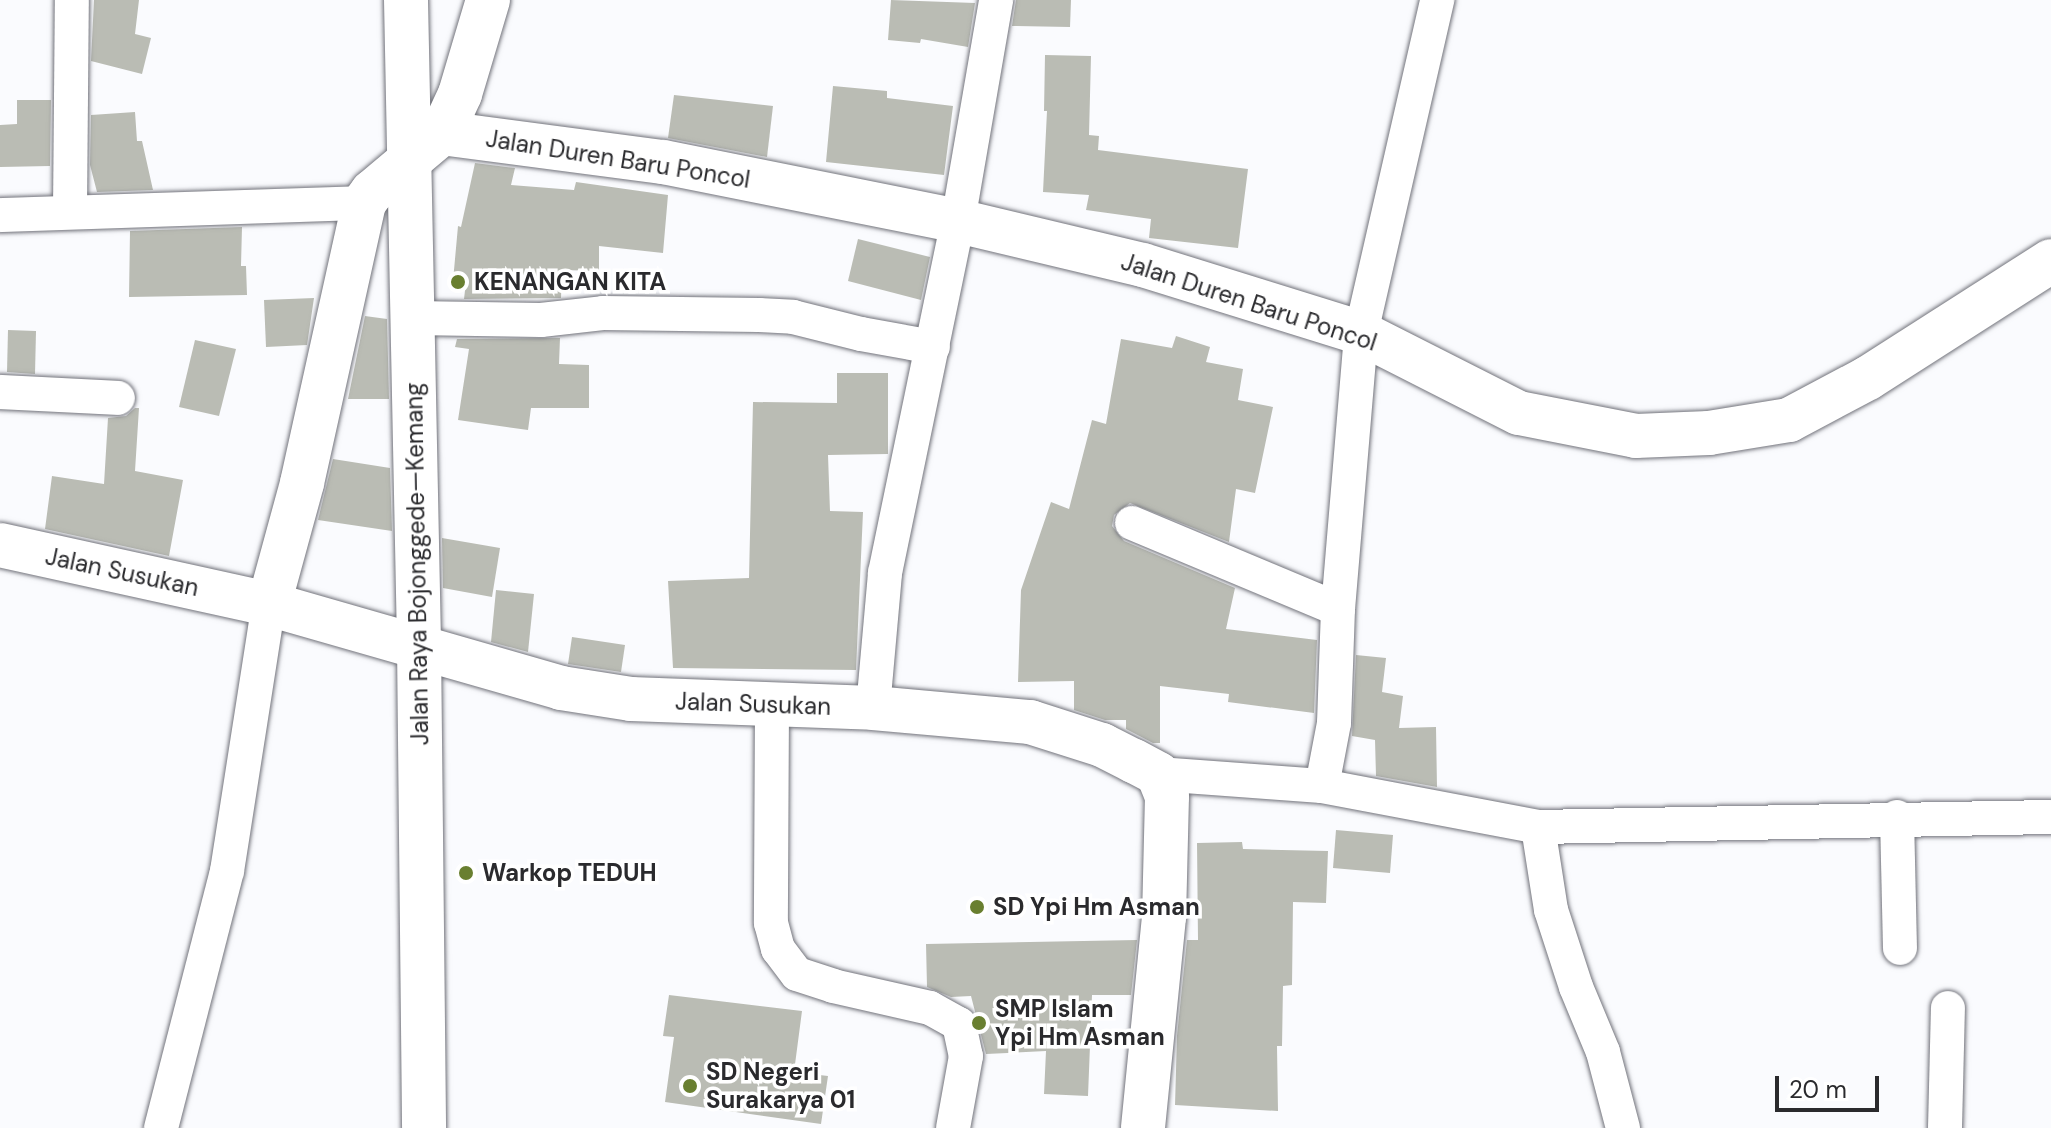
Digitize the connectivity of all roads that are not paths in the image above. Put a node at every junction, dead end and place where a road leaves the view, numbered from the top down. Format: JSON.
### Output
{"nodes":[{"id":1,"x":72,"y":0,"type":"edge"},
{"id":2,"x":406,"y":0,"type":"edge"},
{"id":3,"x":488,"y":0,"type":"edge"},
{"id":4,"x":996,"y":0,"type":"edge"},
{"id":5,"x":1437,"y":0,"type":"edge"},
{"id":6,"x":442,"y":133,"type":"junction"},
{"id":7,"x":409,"y":161,"type":"junction"},
{"id":8,"x":364,"y":203,"type":"junction"},
{"id":9,"x":70,"y":211,"type":"junction"},
{"id":10,"x":0,"y":215,"type":"edge"},
{"id":11,"x":958,"y":221,"type":"junction"},
{"id":12,"x":2051,"y":261,"type":"edge"},
{"id":13,"x":413,"y":318,"type":"junction"},
{"id":14,"x":1361,"y":333,"type":"junction"},
{"id":15,"x":933,"y":347,"type":"junction"},
{"id":16,"x":0,"y":392,"type":"edge"},
{"id":17,"x":118,"y":398,"type":"dead end"},
{"id":18,"x":1132,"y":523,"type":"dead end"},
{"id":19,"x":0,"y":545,"type":"edge"},
{"id":20,"x":269,"y":604,"type":"junction"},
{"id":21,"x":1338,"y":609,"type":"junction"},
{"id":22,"x":419,"y":644,"type":"junction"},
{"id":23,"x":772,"y":706,"type":"junction"},
{"id":24,"x":873,"y":708,"type":"junction"},
{"id":25,"x":1158,"y":774,"type":"junction"},
{"id":26,"x":1322,"y":786,"type":"junction"},
{"id":27,"x":1897,"y":817,"type":"junction"},
{"id":28,"x":2051,"y":817,"type":"edge"},
{"id":29,"x":1538,"y":827,"type":"junction"},
{"id":30,"x":1900,"y":948,"type":"dead end"},
{"id":31,"x":1948,"y":1008,"type":"dead end"},
{"id":32,"x":161,"y":1128,"type":"edge"},
{"id":33,"x":424,"y":1128,"type":"edge"},
{"id":34,"x":953,"y":1128,"type":"edge"},
{"id":35,"x":1143,"y":1128,"type":"edge"},
{"id":36,"x":1623,"y":1128,"type":"edge"},
{"id":37,"x":1945,"y":1128,"type":"edge"}],
"edges":[{"from":1,"to":9,"type":"street"},
{"from":2,"to":7,"type":"main road","name":"Jalan Raya Bojonggede—Kemang"},
{"from":3,"to":6,"type":"main road"},
{"from":4,"to":11,"type":"street"},
{"from":5,"to":14,"type":"street"},
{"from":6,"to":7,"type":"main road"},
{"from":6,"to":11,"type":"main road","name":"Jalan Duren Baru Poncol"},
{"from":7,"to":8,"type":"main road"},
{"from":7,"to":13,"type":"main road","name":"Jalan Raya Bojonggede—Kemang"},
{"from":8,"to":9,"type":"street"},
{"from":8,"to":20,"type":"main road"},
{"from":9,"to":10,"type":"street"},
{"from":11,"to":14,"type":"main road","name":"Jalan Duren Baru Poncol"},
{"from":11,"to":15,"type":"street"},
{"from":12,"to":14,"type":"main road","name":"Jalan Duren Baru Poncol"},
{"from":13,"to":15,"type":"street"},
{"from":13,"to":22,"type":"main road","name":"Jalan Raya Bojonggede—Kemang"},
{"from":14,"to":21,"type":"street"},
{"from":15,"to":24,"type":"street"},
{"from":16,"to":17,"type":"street"},
{"from":18,"to":21,"type":"street"},
{"from":19,"to":20,"type":"main road","name":"Jalan Susukan"},
{"from":20,"to":22,"type":"main road","name":"Jalan Susukan"},
{"from":20,"to":32,"type":"street"},
{"from":21,"to":26,"type":"street"},
{"from":22,"to":23,"type":"main road","name":"Jalan Susukan"},
{"from":22,"to":33,"type":"main road","name":"Jalan Raya Bojonggede—Kemang"},
{"from":23,"to":24,"type":"main road","name":"Jalan Susukan"},
{"from":23,"to":34,"type":"street"},
{"from":24,"to":25,"type":"main road","name":"Jalan Susukan"},
{"from":25,"to":26,"type":"street"},
{"from":25,"to":35,"type":"main road"},
{"from":26,"to":29,"type":"street"},
{"from":27,"to":28,"type":"street"},
{"from":27,"to":29,"type":"street"},
{"from":27,"to":30,"type":"street"},
{"from":29,"to":36,"type":"street"},
{"from":31,"to":37,"type":"street"}]}
